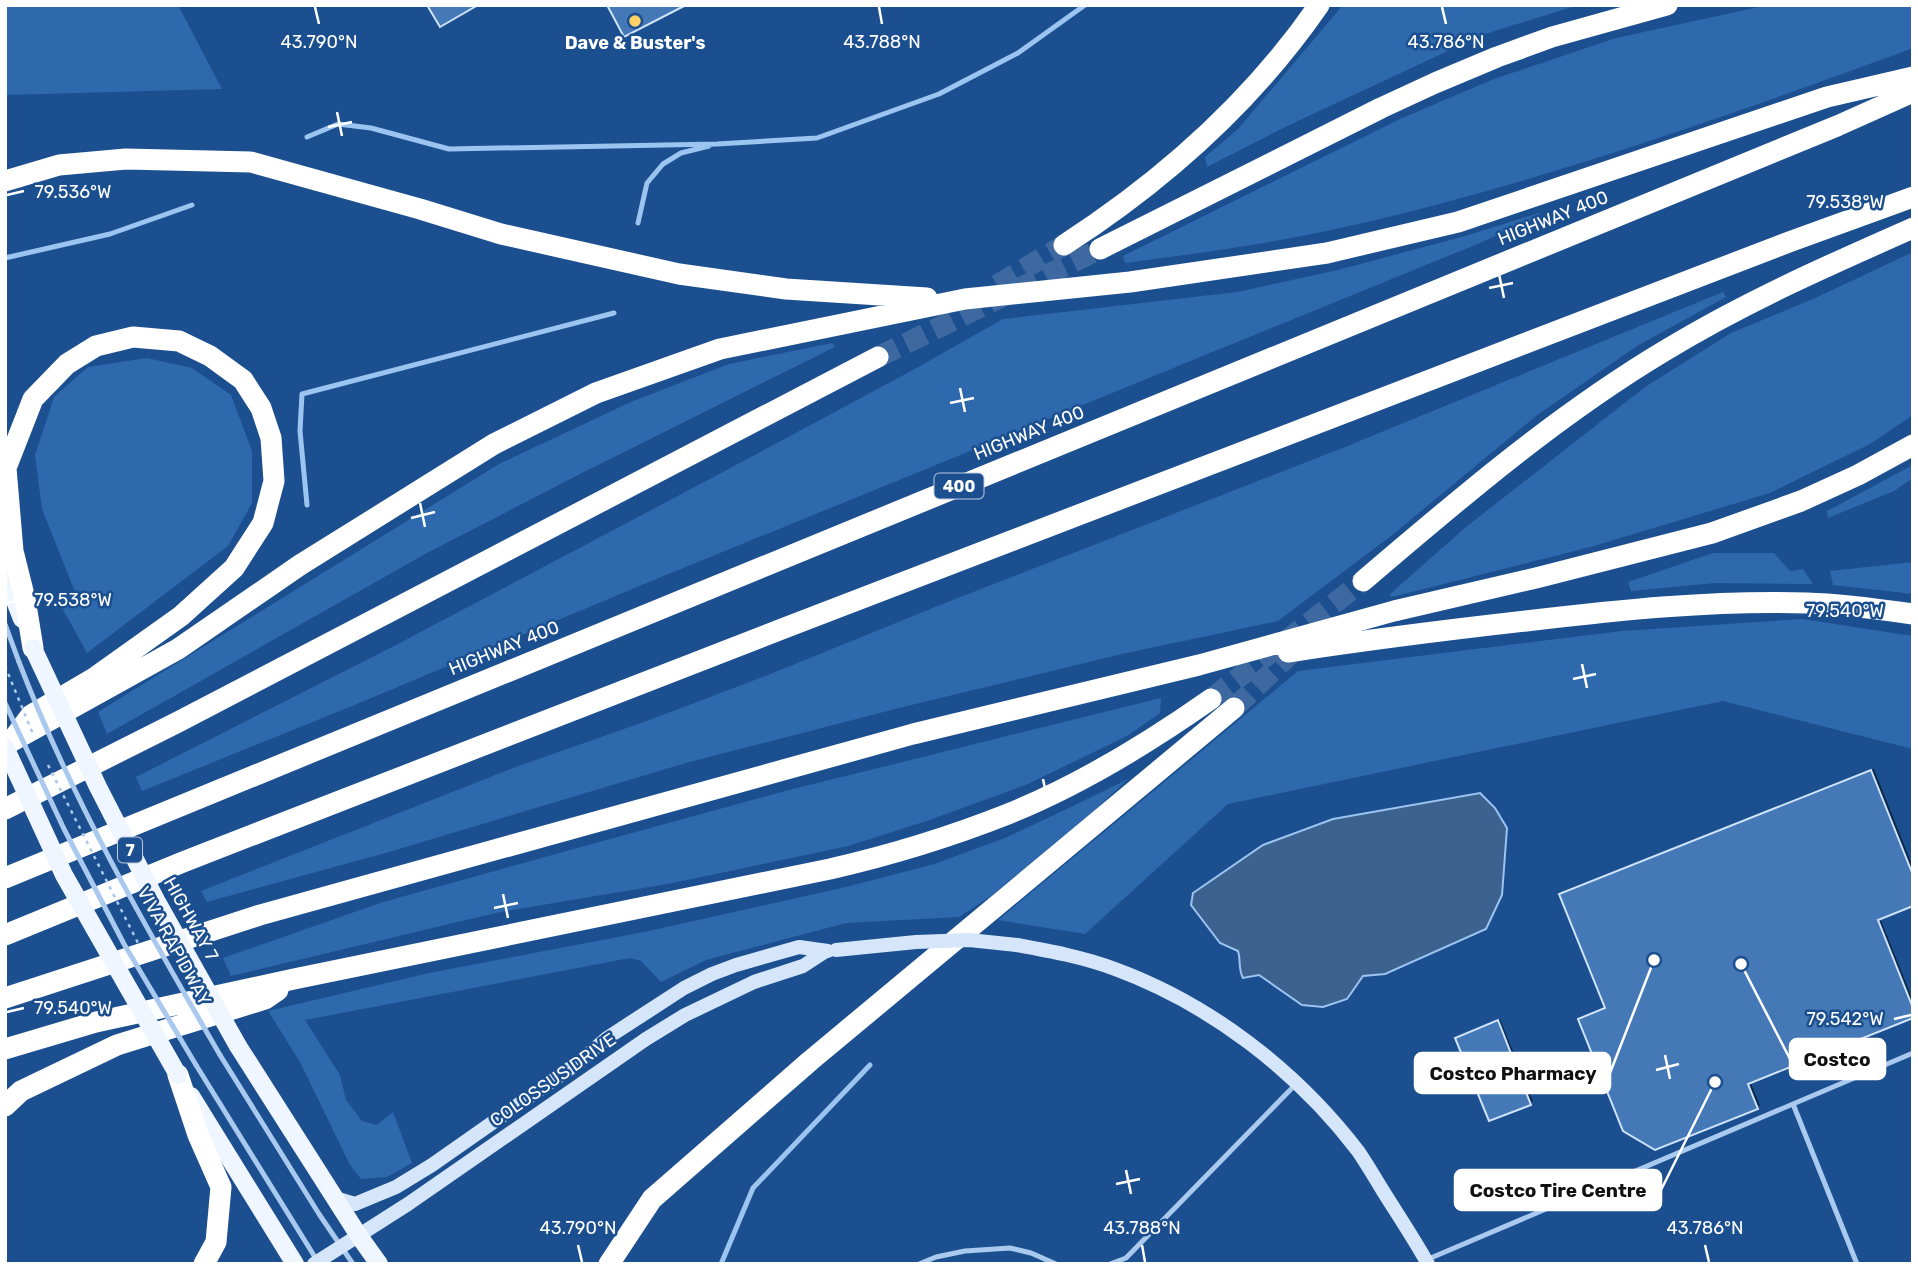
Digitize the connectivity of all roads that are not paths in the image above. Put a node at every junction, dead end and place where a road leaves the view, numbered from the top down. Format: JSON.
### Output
{"nodes":[{"id":1,"x":1319,"y":5,"type":"edge"},
{"id":2,"x":1667,"y":5,"type":"edge"},
{"id":3,"x":1913,"y":77,"type":"edge"},
{"id":4,"x":1913,"y":92,"type":"edge"},
{"id":5,"x":5,"y":181,"type":"edge"},
{"id":6,"x":1913,"y":197,"type":"edge"},
{"id":7,"x":1913,"y":228,"type":"edge"},
{"id":8,"x":1064,"y":245,"type":"tunnel mouth"},
{"id":9,"x":1100,"y":249,"type":"tunnel mouth"},
{"id":10,"x":965,"y":299,"type":"junction"},
{"id":11,"x":878,"y":357,"type":"tunnel mouth"},
{"id":12,"x":1913,"y":445,"type":"edge"},
{"id":13,"x":5,"y":575,"type":"edge"},
{"id":14,"x":1363,"y":582,"type":"tunnel mouth"},
{"id":15,"x":1913,"y":614,"type":"edge"},
{"id":16,"x":5,"y":624,"type":"edge"},
{"id":17,"x":26,"y":655,"type":"junction"},
{"id":18,"x":1199,"y":664,"type":"junction"},
{"id":19,"x":1211,"y":699,"type":"tunnel mouth"},
{"id":20,"x":5,"y":703,"type":"edge"},
{"id":21,"x":1234,"y":708,"type":"tunnel mouth"},
{"id":22,"x":7,"y":745,"type":"edge"},
{"id":23,"x":5,"y":808,"type":"edge"},
{"id":24,"x":5,"y":878,"type":"edge"},
{"id":25,"x":5,"y":935,"type":"edge"},
{"id":26,"x":832,"y":951,"type":"junction"},
{"id":27,"x":294,"y":979,"type":"junction"},
{"id":28,"x":5,"y":998,"type":"edge"},
{"id":29,"x":5,"y":1049,"type":"edge"},
{"id":30,"x":1913,"y":1053,"type":"edge"},
{"id":31,"x":187,"y":1070,"type":"junction"},
{"id":32,"x":1297,"y":1082,"type":"junction"},
{"id":33,"x":1793,"y":1104,"type":"junction"},
{"id":34,"x":5,"y":1106,"type":"edge"},
{"id":35,"x":335,"y":1198,"type":"junction"},
{"id":36,"x":359,"y":1236,"type":"junction"},
{"id":37,"x":341,"y":1247,"type":"junction"},
{"id":38,"x":1427,"y":1262,"type":"edge"},
{"id":39,"x":317,"y":1263,"type":"edge"},
{"id":40,"x":204,"y":1264,"type":"edge"},
{"id":41,"x":296,"y":1264,"type":"edge"},
{"id":42,"x":352,"y":1264,"type":"edge"},
{"id":43,"x":379,"y":1264,"type":"edge"},
{"id":44,"x":609,"y":1264,"type":"edge"},
{"id":45,"x":919,"y":1264,"type":"edge"},
{"id":46,"x":1056,"y":1264,"type":"edge"},
{"id":47,"x":1110,"y":1264,"type":"edge"},
{"id":48,"x":1857,"y":1264,"type":"edge"}],
"edges":[{"from":1,"to":8,"type":"highway"},
{"from":2,"to":9,"type":"highway"},
{"from":3,"to":10,"type":"highway"},
{"from":4,"to":24,"type":"highway","name":"HIGHWAY 400","number":"400"},
{"from":5,"to":10,"type":"highway"},
{"from":6,"to":25,"type":"highway"},
{"from":7,"to":14,"type":"highway"},
{"from":10,"to":22,"type":"highway"},
{"from":11,"to":23,"type":"highway"},
{"from":12,"to":18,"type":"highway"},
{"from":13,"to":17,"type":"main road","name":"HIGHWAY 7","number":"7"},
{"from":15,"to":18,"type":"highway"},
{"from":16,"to":17,"type":"lane","name":"VIVA RAPIDWAY"},
{"from":17,"to":22,"type":"highway"},
{"from":17,"to":35,"type":"main road","name":"HIGHWAY 7","number":"7","bridge":true},
{"from":17,"to":37,"type":"lane","name":"VIVA RAPIDWAY","bridge":true},
{"from":18,"to":28,"type":"highway"},
{"from":19,"to":27,"type":"highway"},
{"from":20,"to":31,"type":"lane","bridge":true},
{"from":21,"to":44,"type":"highway"},
{"from":22,"to":31,"type":"main road","bridge":true},
{"from":26,"to":32,"type":"street","name":"COLOSSUS DRIVE","bridge":true},
{"from":26,"to":35,"type":"street","name":"COLOSSUS DRIVE"},
{"from":26,"to":36,"type":"street","name":"COLOSSUS DRIVE"},
{"from":27,"to":29,"type":"highway"},
{"from":27,"to":34,"type":"highway"},
{"from":30,"to":33,"type":"lane"},
{"from":31,"to":39,"type":"lane"},
{"from":31,"to":40,"type":"highway"},
{"from":31,"to":41,"type":"main road"},
{"from":32,"to":38,"type":"street","name":"COLOSSUS DRIVE"},
{"from":32,"to":47,"type":"lane"},
{"from":33,"to":38,"type":"lane"},
{"from":33,"to":48,"type":"lane"},
{"from":35,"to":36,"type":"main road","name":"HIGHWAY 7","number":"7"},
{"from":36,"to":37,"type":"street","name":"COLOSSUS DRIVE"},
{"from":36,"to":43,"type":"main road","name":"HIGHWAY 7","number":"7"},
{"from":37,"to":39,"type":"street","name":"COLOSSUS DRIVE"},
{"from":37,"to":42,"type":"lane","name":"VIVA RAPIDWAY"},
{"from":45,"to":46,"type":"lane"}]}
